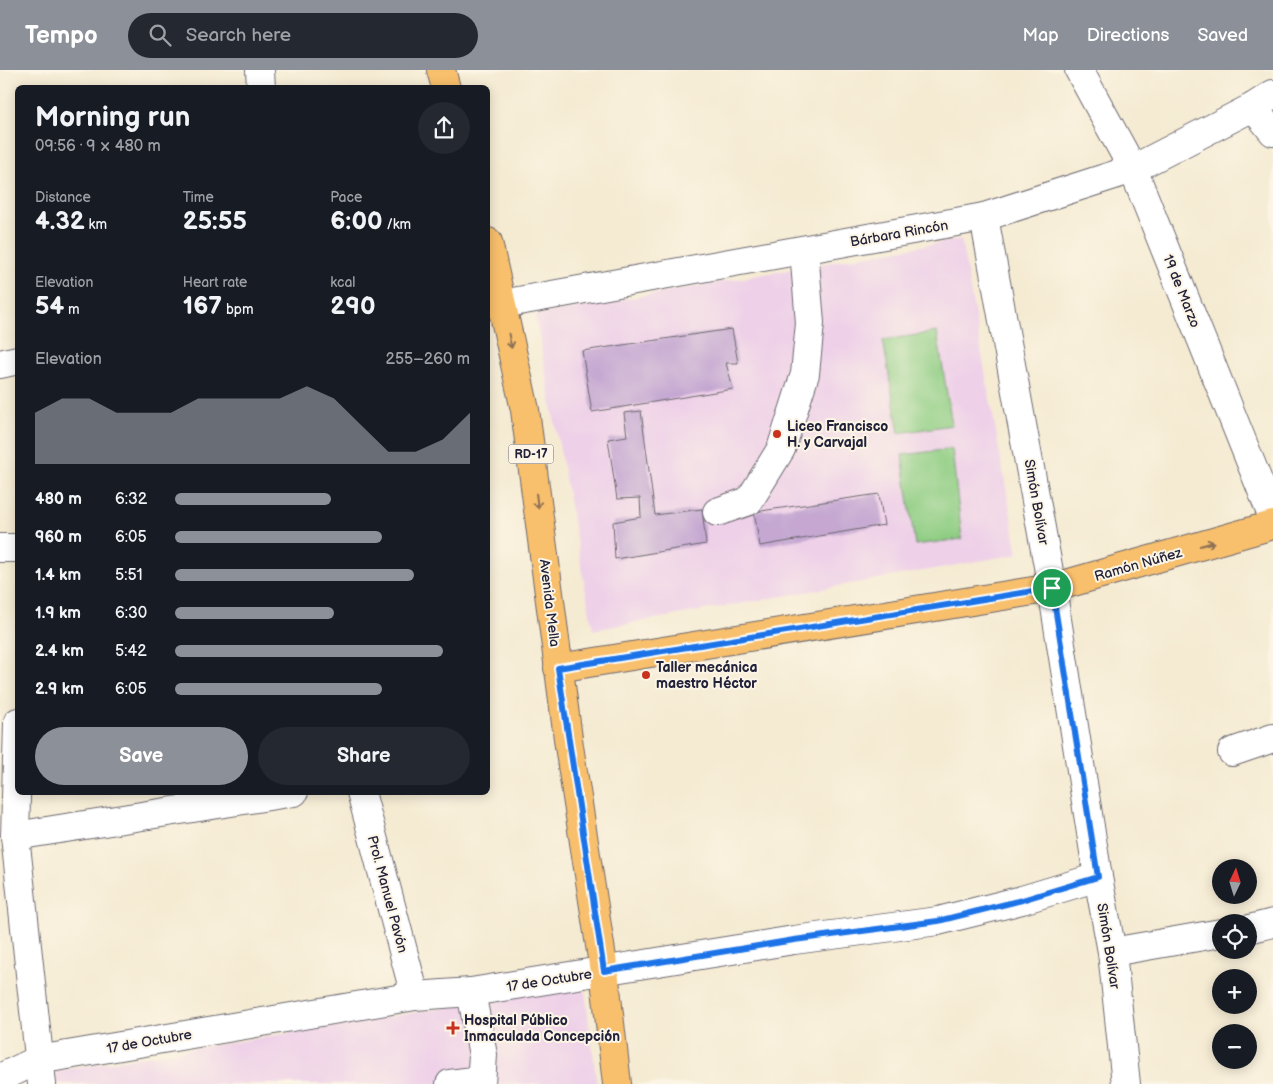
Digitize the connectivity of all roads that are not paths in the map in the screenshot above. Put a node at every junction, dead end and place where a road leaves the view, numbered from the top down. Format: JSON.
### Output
{"nodes":[{"id":1,"x":260,"y":70,"type":"edge"},
{"id":2,"x":441,"y":70,"type":"edge"},
{"id":3,"x":1080,"y":70,"type":"edge"},
{"id":4,"x":261,"y":85,"type":"edge"},
{"id":5,"x":445,"y":85,"type":"edge"},
{"id":6,"x":1263,"y":100,"type":"edge"},
{"id":7,"x":1273,"y":132,"type":"edge"},
{"id":8,"x":1133,"y":169,"type":"junction"},
{"id":9,"x":984,"y":217,"type":"junction"},
{"id":10,"x":804,"y":250,"type":"junction"},
{"id":11,"x":490,"y":251,"type":"edge"},
{"id":12,"x":502,"y":304,"type":"junction"},
{"id":13,"x":15,"y":361,"type":"edge"},
{"id":14,"x":0,"y":364,"type":"edge"},
{"id":15,"x":717,"y":512,"type":"dead end"},
{"id":16,"x":1273,"y":518,"type":"edge"},
{"id":17,"x":1273,"y":525,"type":"edge"},
{"id":18,"x":0,"y":548,"type":"edge"},
{"id":19,"x":15,"y":548,"type":"edge"},
{"id":20,"x":1052,"y":588,"type":"junction"},
{"id":21,"x":558,"y":668,"type":"junction"},
{"id":22,"x":1273,"y":738,"type":"edge"},
{"id":23,"x":1232,"y":752,"type":"dead end"},
{"id":24,"x":15,"y":795,"type":"edge"},
{"id":25,"x":275,"y":795,"type":"edge"},
{"id":26,"x":362,"y":795,"type":"edge"},
{"id":27,"x":14,"y":836,"type":"junction"},
{"id":28,"x":1098,"y":877,"type":"junction"},
{"id":29,"x":1273,"y":923,"type":"edge"},
{"id":30,"x":1257,"y":926,"type":"edge"},
{"id":31,"x":1212,"y":935,"type":"edge"},
{"id":32,"x":1112,"y":952,"type":"junction"},
{"id":33,"x":604,"y":971,"type":"junction"},
{"id":34,"x":471,"y":992,"type":"junction"},
{"id":35,"x":415,"y":996,"type":"junction"},
{"id":36,"x":40,"y":1072,"type":"edge"},
{"id":37,"x":0,"y":1078,"type":"edge"},
{"id":38,"x":481,"y":1082,"type":"edge"},
{"id":39,"x":450,"y":1084,"type":"edge"},
{"id":40,"x":617,"y":1084,"type":"edge"},
{"id":41,"x":1126,"y":1084,"type":"edge"}],
"edges":[{"from":1,"to":4,"type":"street"},
{"from":2,"to":5,"type":"main road"},
{"from":3,"to":8,"type":"street","name":"19 de Marzo"},
{"from":6,"to":7,"type":"street"},
{"from":6,"to":8,"type":"street","name":"Bárbara Rincón"},
{"from":8,"to":9,"type":"street","name":"Bárbara Rincón"},
{"from":8,"to":16,"type":"street","name":"19 de Marzo"},
{"from":9,"to":10,"type":"street","name":"Bárbara Rincón"},
{"from":9,"to":20,"type":"street","name":"Simón Bolívar"},
{"from":10,"to":12,"type":"street","name":"Bárbara Rincón"},
{"from":10,"to":15,"type":"street"},
{"from":11,"to":12,"type":"main road","name":"Avenida Mella","number":"RD-17"},
{"from":12,"to":21,"type":"main road","name":"Avenida Mella","number":"RD-17","one_way":true},
{"from":13,"to":14,"type":"street"},
{"from":20,"to":17,"type":"main road","name":"Ramón Núñez","one_way":true},
{"from":18,"to":19,"type":"street"},
{"from":20,"to":21,"type":"main road","name":"Ramón Núñez"},
{"from":20,"to":28,"type":"street","name":"Simón Bolívar"},
{"from":21,"to":33,"type":"main road","name":"Avenida Mella","number":"RD-17"},
{"from":22,"to":23,"type":"street"},
{"from":24,"to":27,"type":"street"},
{"from":25,"to":27,"type":"street"},
{"from":26,"to":35,"type":"street","name":"Prol. Manuel Pavón"},
{"from":27,"to":36,"type":"street"},
{"from":28,"to":32,"type":"street","name":"Simón Bolívar"},
{"from":28,"to":33,"type":"street","name":"17 de Octubre"},
{"from":29,"to":30,"type":"street"},
{"from":31,"to":32,"type":"street"},
{"from":32,"to":41,"type":"street","name":"Simón Bolívar"},
{"from":33,"to":34,"type":"street","name":"17 de Octubre"},
{"from":33,"to":40,"type":"main road","name":"Avenida Mella","number":"RD-17"},
{"from":34,"to":35,"type":"street","name":"17 de Octubre"},
{"from":34,"to":38,"type":"street"},
{"from":35,"to":36,"type":"street","name":"17 de Octubre"},
{"from":36,"to":37,"type":"street","name":"17 de Octubre"},
{"from":38,"to":39,"type":"street"}]}
